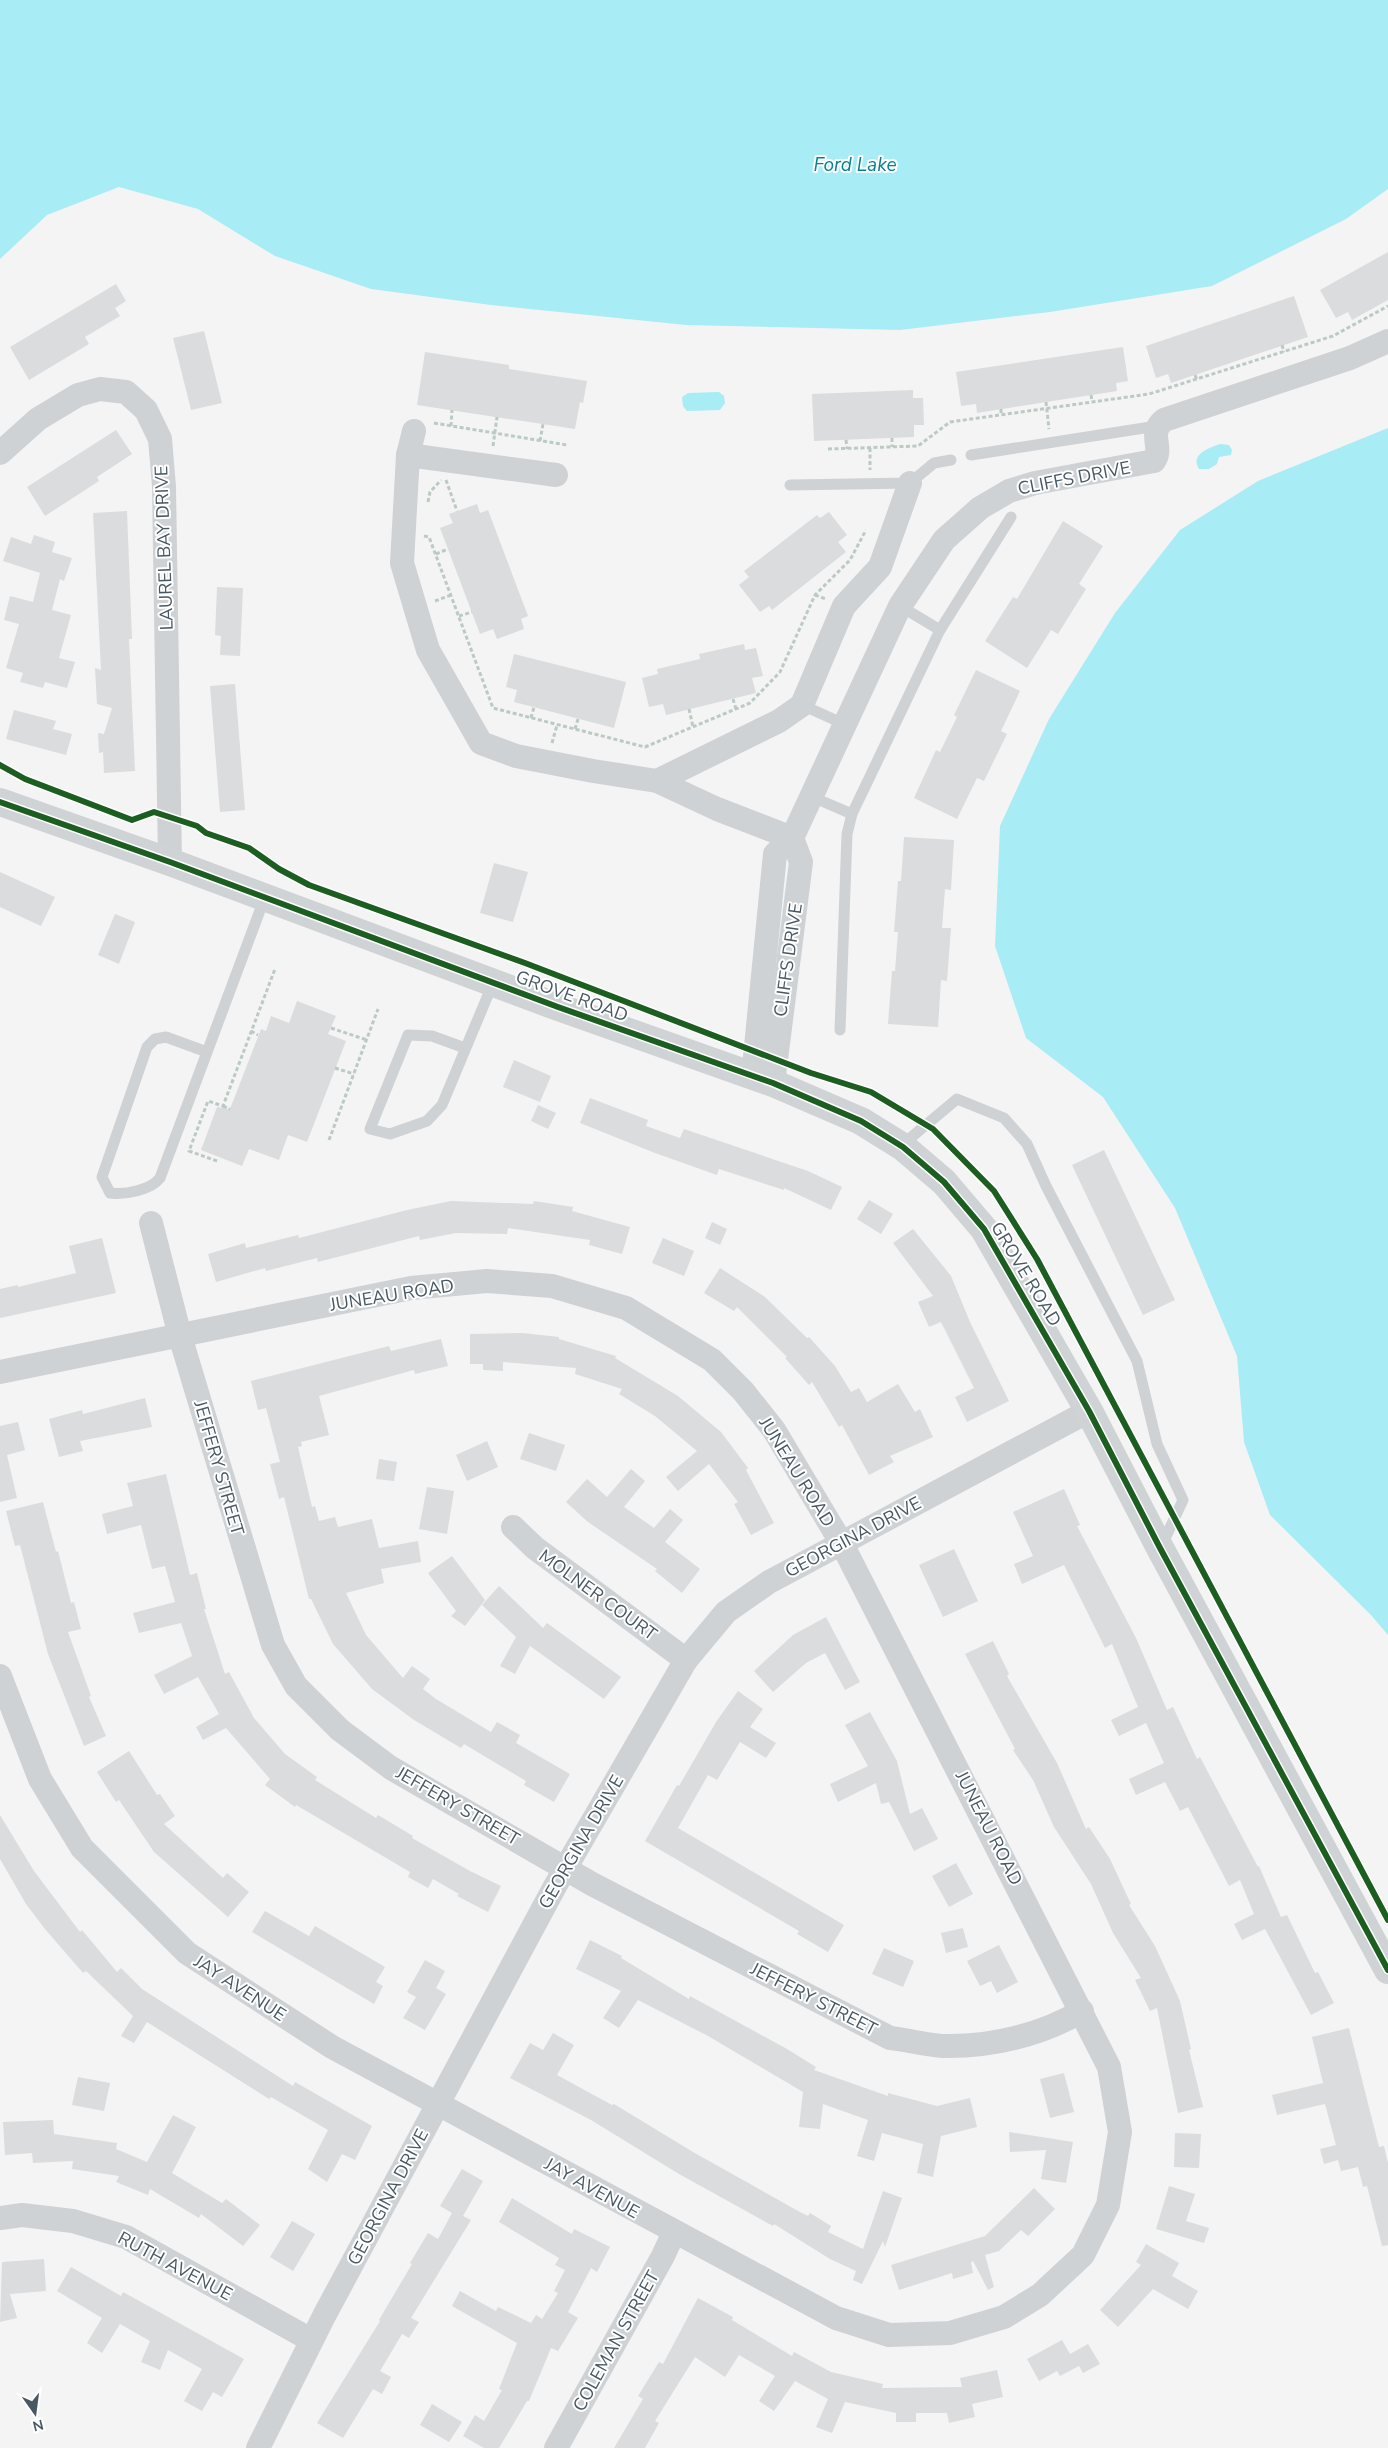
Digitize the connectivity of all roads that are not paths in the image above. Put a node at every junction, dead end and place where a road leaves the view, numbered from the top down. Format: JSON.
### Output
{"nodes":[{"id":1,"x":1388,"y":341,"type":"edge"},
{"id":2,"x":1157,"y":426,"type":"junction"},
{"id":3,"x":424,"y":427,"type":"road end"},
{"id":4,"x":0,"y":452,"type":"edge"},
{"id":5,"x":408,"y":455,"type":"junction"},
{"id":6,"x":971,"y":455,"type":"dead end"},
{"id":7,"x":951,"y":460,"type":"dead end"},
{"id":8,"x":556,"y":475,"type":"dead end"},
{"id":9,"x":910,"y":483,"type":"junction"},
{"id":10,"x":790,"y":485,"type":"dead end"},
{"id":11,"x":1010,"y":517,"type":"dead end"},
{"id":12,"x":900,"y":606,"type":"junction"},
{"id":13,"x":940,"y":630,"type":"junction"},
{"id":14,"x":802,"y":705,"type":"junction"},
{"id":15,"x":844,"y":724,"type":"junction"},
{"id":16,"x":658,"y":781,"type":"junction"},
{"id":17,"x":810,"y":796,"type":"junction"},
{"id":18,"x":0,"y":802,"type":"edge"},
{"id":19,"x":852,"y":814,"type":"junction"},
{"id":20,"x":792,"y":838,"type":"junction"},
{"id":21,"x":170,"y":862,"type":"junction"},
{"id":22,"x":265,"y":897,"type":"junction"},
{"id":23,"x":493,"y":983,"type":"junction"},
{"id":24,"x":840,"y":1030,"type":"dead end"},
{"id":25,"x":465,"y":1048,"type":"junction"},
{"id":26,"x":207,"y":1052,"type":"junction"},
{"id":27,"x":763,"y":1080,"type":"junction"},
{"id":28,"x":901,"y":1146,"type":"junction"},
{"id":29,"x":151,"y":1224,"type":"dead end"},
{"id":30,"x":180,"y":1336,"type":"junction"},
{"id":31,"x":0,"y":1372,"type":"edge"},
{"id":32,"x":1089,"y":1411,"type":"junction"},
{"id":33,"x":513,"y":1527,"type":"dead end"},
{"id":34,"x":842,"y":1544,"type":"junction"},
{"id":35,"x":1160,"y":1548,"type":"junction"},
{"id":36,"x":686,"y":1660,"type":"junction"},
{"id":37,"x":0,"y":1676,"type":"edge"},
{"id":38,"x":568,"y":1868,"type":"junction"},
{"id":39,"x":1388,"y":1970,"type":"edge"},
{"id":40,"x":1082,"y":2011,"type":"junction"},
{"id":41,"x":438,"y":2105,"type":"junction"},
{"id":42,"x":0,"y":2218,"type":"edge"},
{"id":43,"x":674,"y":2232,"type":"junction"},
{"id":44,"x":311,"y":2340,"type":"junction"},
{"id":45,"x":258,"y":2448,"type":"edge"},
{"id":46,"x":556,"y":2448,"type":"edge"}],
"edges":[{"from":1,"to":2,"type":"street"},
{"from":2,"to":6,"type":"lane"},
{"from":2,"to":12,"type":"street","name":"CLIFFS DRIVE"},
{"from":3,"to":5,"type":"street"},
{"from":4,"to":21,"type":"street","name":"LAUREL BAY DRIVE"},
{"from":5,"to":8,"type":"street"},
{"from":5,"to":16,"type":"street"},
{"from":7,"to":9,"type":"lane"},
{"from":9,"to":10,"type":"lane"},
{"from":9,"to":14,"type":"street"},
{"from":11,"to":13,"type":"lane"},
{"from":12,"to":13,"type":"lane"},
{"from":12,"to":15,"type":"street","name":"CLIFFS DRIVE"},
{"from":13,"to":19,"type":"lane"},
{"from":14,"to":15,"type":"lane"},
{"from":14,"to":16,"type":"street"},
{"from":15,"to":17,"type":"street","name":"CLIFFS DRIVE"},
{"from":16,"to":20,"type":"street"},
{"from":17,"to":19,"type":"lane"},
{"from":17,"to":20,"type":"street","name":"CLIFFS DRIVE"},
{"from":18,"to":21,"type":"main road","name":"GROVE ROAD"},
{"from":19,"to":24,"type":"lane"},
{"from":20,"to":27,"type":"street","name":"CLIFFS DRIVE"},
{"from":21,"to":22,"type":"main road","name":"GROVE ROAD"},
{"from":22,"to":23,"type":"main road","name":"GROVE ROAD"},
{"from":22,"to":26,"type":"lane"},
{"from":23,"to":25,"type":"lane"},
{"from":23,"to":27,"type":"main road","name":"GROVE ROAD"},
{"from":25,"to":25,"type":"lane"},
{"from":26,"to":26,"type":"lane"},
{"from":27,"to":28,"type":"main road","name":"GROVE ROAD"},
{"from":28,"to":32,"type":"main road","name":"GROVE ROAD"},
{"from":28,"to":35,"type":"lane"},
{"from":29,"to":30,"type":"street","name":"JEFFERY STREET"},
{"from":30,"to":31,"type":"street","name":"JUNEAU ROAD"},
{"from":30,"to":34,"type":"street","name":"JUNEAU ROAD"},
{"from":30,"to":38,"type":"street","name":"JEFFERY STREET"},
{"from":32,"to":34,"type":"street","name":"GEORGINA DRIVE"},
{"from":32,"to":35,"type":"main road","name":"GROVE ROAD"},
{"from":33,"to":36,"type":"street","name":"MOLNER COURT"},
{"from":34,"to":36,"type":"street","name":"GEORGINA DRIVE"},
{"from":34,"to":40,"type":"street","name":"JUNEAU ROAD"},
{"from":35,"to":39,"type":"main road","name":"GROVE ROAD"},
{"from":36,"to":38,"type":"street","name":"GEORGINA DRIVE"},
{"from":37,"to":41,"type":"street","name":"JAY AVENUE"},
{"from":38,"to":40,"type":"street","name":"JEFFERY STREET"},
{"from":38,"to":41,"type":"street","name":"GEORGINA DRIVE"},
{"from":40,"to":43,"type":"street","name":"JAY AVENUE"},
{"from":41,"to":43,"type":"street","name":"JAY AVENUE"},
{"from":41,"to":44,"type":"street","name":"GEORGINA DRIVE"},
{"from":42,"to":44,"type":"street","name":"RUTH AVENUE"},
{"from":43,"to":46,"type":"street","name":"COLEMAN STREET"},
{"from":44,"to":45,"type":"street","name":"GEORGINA DRIVE"}]}
